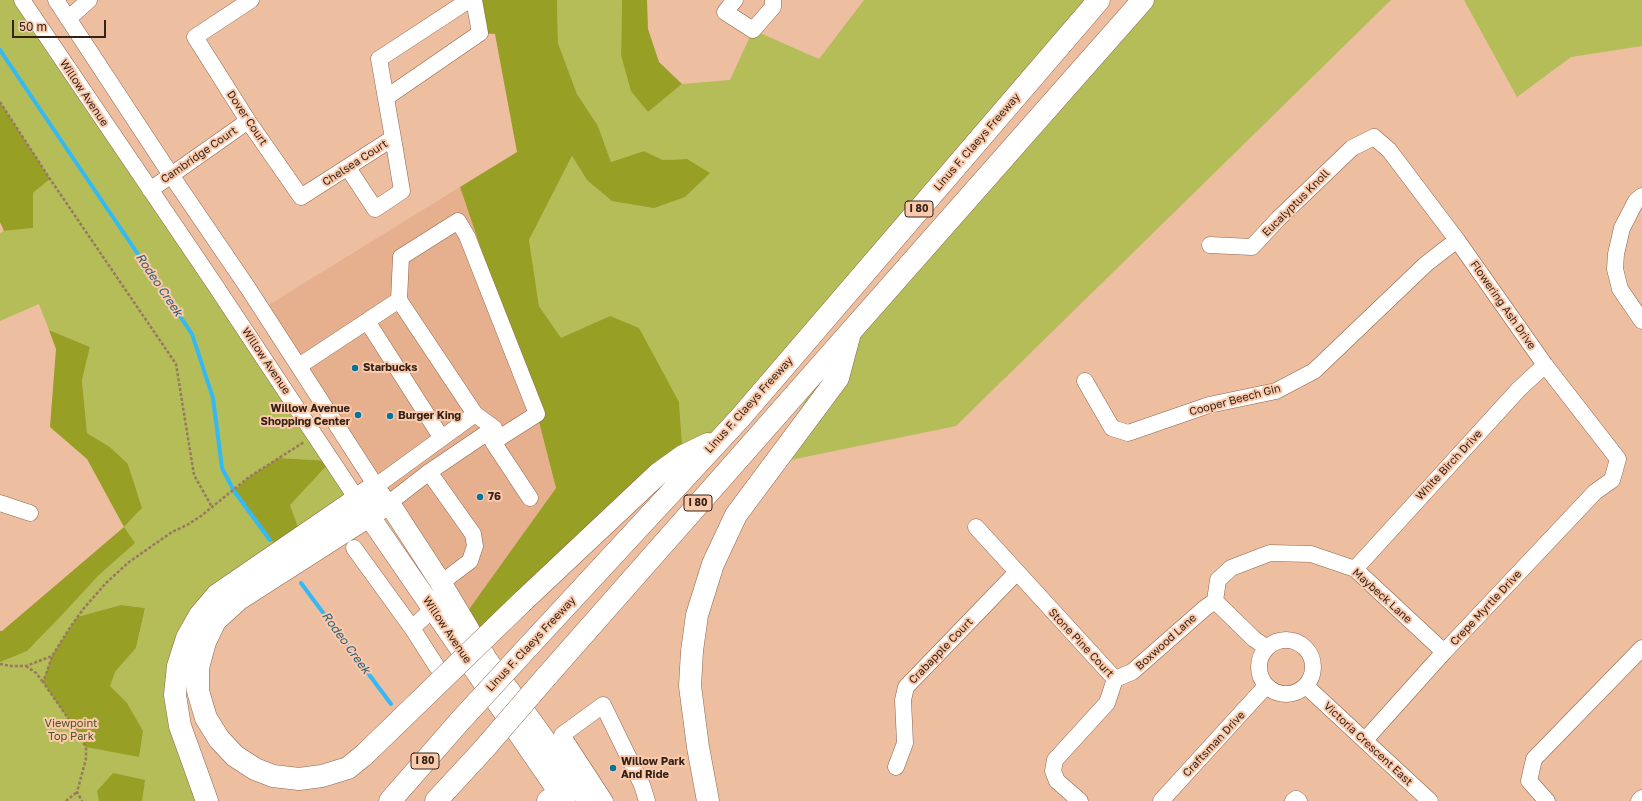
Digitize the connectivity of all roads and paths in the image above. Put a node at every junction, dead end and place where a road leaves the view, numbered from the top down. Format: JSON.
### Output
{"nodes":[{"id":1,"x":22,"y":0,"type":"edge"},
{"id":2,"x":56,"y":0,"type":"edge"},
{"id":3,"x":89,"y":0,"type":"edge"},
{"id":4,"x":469,"y":0,"type":"edge"},
{"id":5,"x":474,"y":0,"type":"edge"},
{"id":6,"x":735,"y":0,"type":"edge"},
{"id":7,"x":773,"y":0,"type":"edge"},
{"id":8,"x":1099,"y":0,"type":"edge"},
{"id":9,"x":1143,"y":0,"type":"edge"},
{"id":10,"x":244,"y":2,"type":"edge"},
{"id":11,"x":68,"y":19,"type":"junction"},
{"id":12,"x":387,"y":96,"type":"junction"},
{"id":13,"x":0,"y":102,"type":"edge"},
{"id":14,"x":248,"y":121,"type":"junction"},
{"id":15,"x":1374,"y":137,"type":"joint"},
{"id":16,"x":393,"y":138,"type":"junction"},
{"id":17,"x":348,"y":168,"type":"junction"},
{"id":18,"x":171,"y":175,"type":"junction"},
{"id":19,"x":150,"y":190,"type":"junction"},
{"id":20,"x":1642,"y":196,"type":"edge"},
{"id":21,"x":301,"y":197,"type":"joint"},
{"id":22,"x":1457,"y":240,"type":"junction"},
{"id":23,"x":1210,"y":245,"type":"dead end"},
{"id":24,"x":400,"y":300,"type":"junction"},
{"id":25,"x":368,"y":321,"type":"junction"},
{"id":26,"x":1642,"y":321,"type":"edge"},
{"id":27,"x":851,"y":329,"type":"junction"},
{"id":28,"x":1546,"y":365,"type":"junction"},
{"id":29,"x":299,"y":366,"type":"junction"},
{"id":30,"x":1085,"y":381,"type":"dead end"},
{"id":31,"x":475,"y":414,"type":"junction"},
{"id":32,"x":494,"y":435,"type":"junction"},
{"id":33,"x":315,"y":436,"type":"junction"},
{"id":34,"x":441,"y":438,"type":"junction"},
{"id":35,"x":718,"y":440,"type":"junction"},
{"id":36,"x":429,"y":472,"type":"junction"},
{"id":37,"x":1612,"y":480,"type":"joint"},
{"id":38,"x":376,"y":486,"type":"junction"},
{"id":39,"x":530,"y":498,"type":"dead end"},
{"id":40,"x":0,"y":503,"type":"edge"},
{"id":41,"x":389,"y":503,"type":"junction"},
{"id":42,"x":212,"y":507,"type":"junction"},
{"id":43,"x":362,"y":507,"type":"junction"},
{"id":44,"x":30,"y":513,"type":"dead end"},
{"id":45,"x":976,"y":527,"type":"dead end"},
{"id":46,"x":354,"y":548,"type":"dead end"},
{"id":47,"x":1355,"y":568,"type":"junction"},
{"id":48,"x":1016,"y":573,"type":"junction"},
{"id":49,"x":441,"y":583,"type":"junction"},
{"id":50,"x":1215,"y":601,"type":"junction"},
{"id":51,"x":434,"y":609,"type":"junction"},
{"id":52,"x":412,"y":628,"type":"junction"},
{"id":53,"x":1267,"y":648,"type":"junction"},
{"id":54,"x":1642,"y":648,"type":"edge"},
{"id":55,"x":1444,"y":652,"type":"junction"},
{"id":56,"x":52,"y":656,"type":"junction"},
{"id":57,"x":0,"y":664,"type":"edge"},
{"id":58,"x":26,"y":666,"type":"junction"},
{"id":59,"x":437,"y":667,"type":"dead end"},
{"id":60,"x":1115,"y":679,"type":"junction"},
{"id":61,"x":43,"y":682,"type":"junction"},
{"id":62,"x":1266,"y":686,"type":"junction"},
{"id":63,"x":1306,"y":686,"type":"junction"},
{"id":64,"x":1365,"y":740,"type":"junction"},
{"id":65,"x":896,"y":767,"type":"dead end"},
{"id":66,"x":77,"y":792,"type":"junction"},
{"id":67,"x":562,"y":794,"type":"edge"},
{"id":68,"x":1642,"y":798,"type":"edge"},
{"id":69,"x":66,"y":801,"type":"edge"},
{"id":70,"x":82,"y":801,"type":"edge"},
{"id":71,"x":207,"y":801,"type":"edge"},
{"id":72,"x":390,"y":801,"type":"edge"},
{"id":73,"x":436,"y":801,"type":"edge"},
{"id":74,"x":589,"y":801,"type":"edge"},
{"id":75,"x":605,"y":801,"type":"edge"},
{"id":76,"x":647,"y":801,"type":"edge"},
{"id":77,"x":708,"y":801,"type":"edge"},
{"id":78,"x":1080,"y":801,"type":"edge"},
{"id":79,"x":1161,"y":801,"type":"edge"},
{"id":80,"x":1293,"y":801,"type":"edge"},
{"id":81,"x":1299,"y":801,"type":"edge"},
{"id":82,"x":1430,"y":801,"type":"edge"},
{"id":83,"x":1547,"y":801,"type":"edge"},
{"id":84,"x":1639,"y":801,"type":"edge"}],
"edges":[{"from":1,"to":19,"type":"street","name":"Willow Avenue"},
{"from":2,"to":11,"type":"street","name":"Willow Avenue"},
{"from":3,"to":11,"type":"street"},
{"from":4,"to":12,"type":"street","name":"Chelsea Court"},
{"from":5,"to":12,"type":"street"},
{"from":6,"to":7,"type":"street"},
{"from":8,"to":35,"type":"highway","name":"Linus F. Claeys Freeway","number":"I 80"},
{"from":9,"to":27,"type":"highway","number":"I 80"},
{"from":10,"to":14,"type":"street","name":"Dover Court"},
{"from":11,"to":18,"type":"street","name":"Willow Avenue"},
{"from":12,"to":16,"type":"street","name":"Chelsea Court"},
{"from":13,"to":42,"type":"path"},
{"from":14,"to":18,"type":"street","name":"Cambridge Court"},
{"from":14,"to":21,"type":"street","name":"Dover Court"},
{"from":15,"to":22,"type":"street","name":"Flowering Ash Drive"},
{"from":15,"to":23,"type":"street","name":"Eucalyptus Knoll"},
{"from":16,"to":17,"type":"street","name":"Chelsea Court"},
{"from":16,"to":17,"type":"street"},
{"from":17,"to":21,"type":"street","name":"Chelsea Court"},
{"from":18,"to":19,"type":"street","name":"Cambridge Court"},
{"from":18,"to":29,"type":"street","name":"Willow Avenue"},
{"from":19,"to":33,"type":"street","name":"Willow Avenue"},
{"from":20,"to":26,"type":"street"},
{"from":22,"to":28,"type":"street","name":"Flowering Ash Drive"},
{"from":22,"to":30,"type":"street","name":"Cooper Beech Gin"},
{"from":24,"to":25,"type":"street"},
{"from":24,"to":31,"type":"street"},
{"from":24,"to":32,"type":"street"},
{"from":25,"to":29,"type":"street"},
{"from":25,"to":34,"type":"street"},
{"from":27,"to":73,"type":"highway","number":"I 80","bridge":true},
{"from":27,"to":77,"type":"highway"},
{"from":28,"to":37,"type":"street","name":"Flowering Ash Drive"},
{"from":28,"to":47,"type":"street","name":"White Birch Drive"},
{"from":29,"to":38,"type":"street","name":"Willow Avenue"},
{"from":31,"to":32,"type":"street"},
{"from":31,"to":34,"type":"street"},
{"from":32,"to":36,"type":"street"},
{"from":32,"to":39,"type":"street"},
{"from":33,"to":42,"type":"path"},
{"from":33,"to":43,"type":"street","name":"Willow Avenue"},
{"from":34,"to":38,"type":"street"},
{"from":35,"to":43,"type":"highway","bridge":true},
{"from":35,"to":72,"type":"highway","name":"Linus F. Claeys Freeway","number":"I 80","bridge":true},
{"from":36,"to":41,"type":"street"},
{"from":36,"to":49,"type":"street"},
{"from":37,"to":55,"type":"street","name":"Crepe Myrtle Drive"},
{"from":38,"to":41,"type":"street","name":"Willow Avenue"},
{"from":38,"to":43,"type":"highway"},
{"from":40,"to":44,"type":"street"},
{"from":41,"to":43,"type":"highway"},
{"from":41,"to":49,"type":"main road","name":"Willow Avenue"},
{"from":42,"to":56,"type":"path"},
{"from":43,"to":51,"type":"main road","name":"Willow Avenue"},
{"from":43,"to":71,"type":"highway"},
{"from":45,"to":48,"type":"street","name":"Stone Pine Court"},
{"from":46,"to":52,"type":"street"},
{"from":47,"to":50,"type":"street","name":"Maybeck Lane"},
{"from":47,"to":55,"type":"street","name":"Maybeck Lane"},
{"from":48,"to":60,"type":"street","name":"Stone Pine Court"},
{"from":48,"to":65,"type":"street","name":"Crabapple Court"},
{"from":49,"to":67,"type":"main road","name":"Willow Avenue"},
{"from":50,"to":53,"type":"street"},
{"from":50,"to":60,"type":"street","name":"Boxwood Lane"},
{"from":51,"to":52,"type":"street"},
{"from":51,"to":67,"type":"main road","name":"Willow Avenue"},
{"from":52,"to":59,"type":"street"},
{"from":53,"to":62,"type":"street"},
{"from":53,"to":63,"type":"street"},
{"from":54,"to":83,"type":"street"},
{"from":55,"to":64,"type":"street","name":"Crepe Myrtle Drive"},
{"from":56,"to":58,"type":"path"},
{"from":56,"to":61,"type":"path"},
{"from":57,"to":58,"type":"path"},
{"from":58,"to":61,"type":"path"},
{"from":60,"to":78,"type":"street","name":"Stone Pine Court"},
{"from":61,"to":66,"type":"path"},
{"from":62,"to":63,"type":"street"},
{"from":62,"to":79,"type":"street","name":"Craftsman Drive"},
{"from":63,"to":64,"type":"street","name":"Victoria Crescent East"},
{"from":64,"to":82,"type":"street","name":"Victoria Crescent East"},
{"from":66,"to":69,"type":"path"},
{"from":66,"to":70,"type":"path"},
{"from":67,"to":74,"type":"main road","name":"Willow Avenue"},
{"from":68,"to":84,"type":"street"},
{"from":75,"to":76,"type":"street"},
{"from":80,"to":81,"type":"street"}]}
